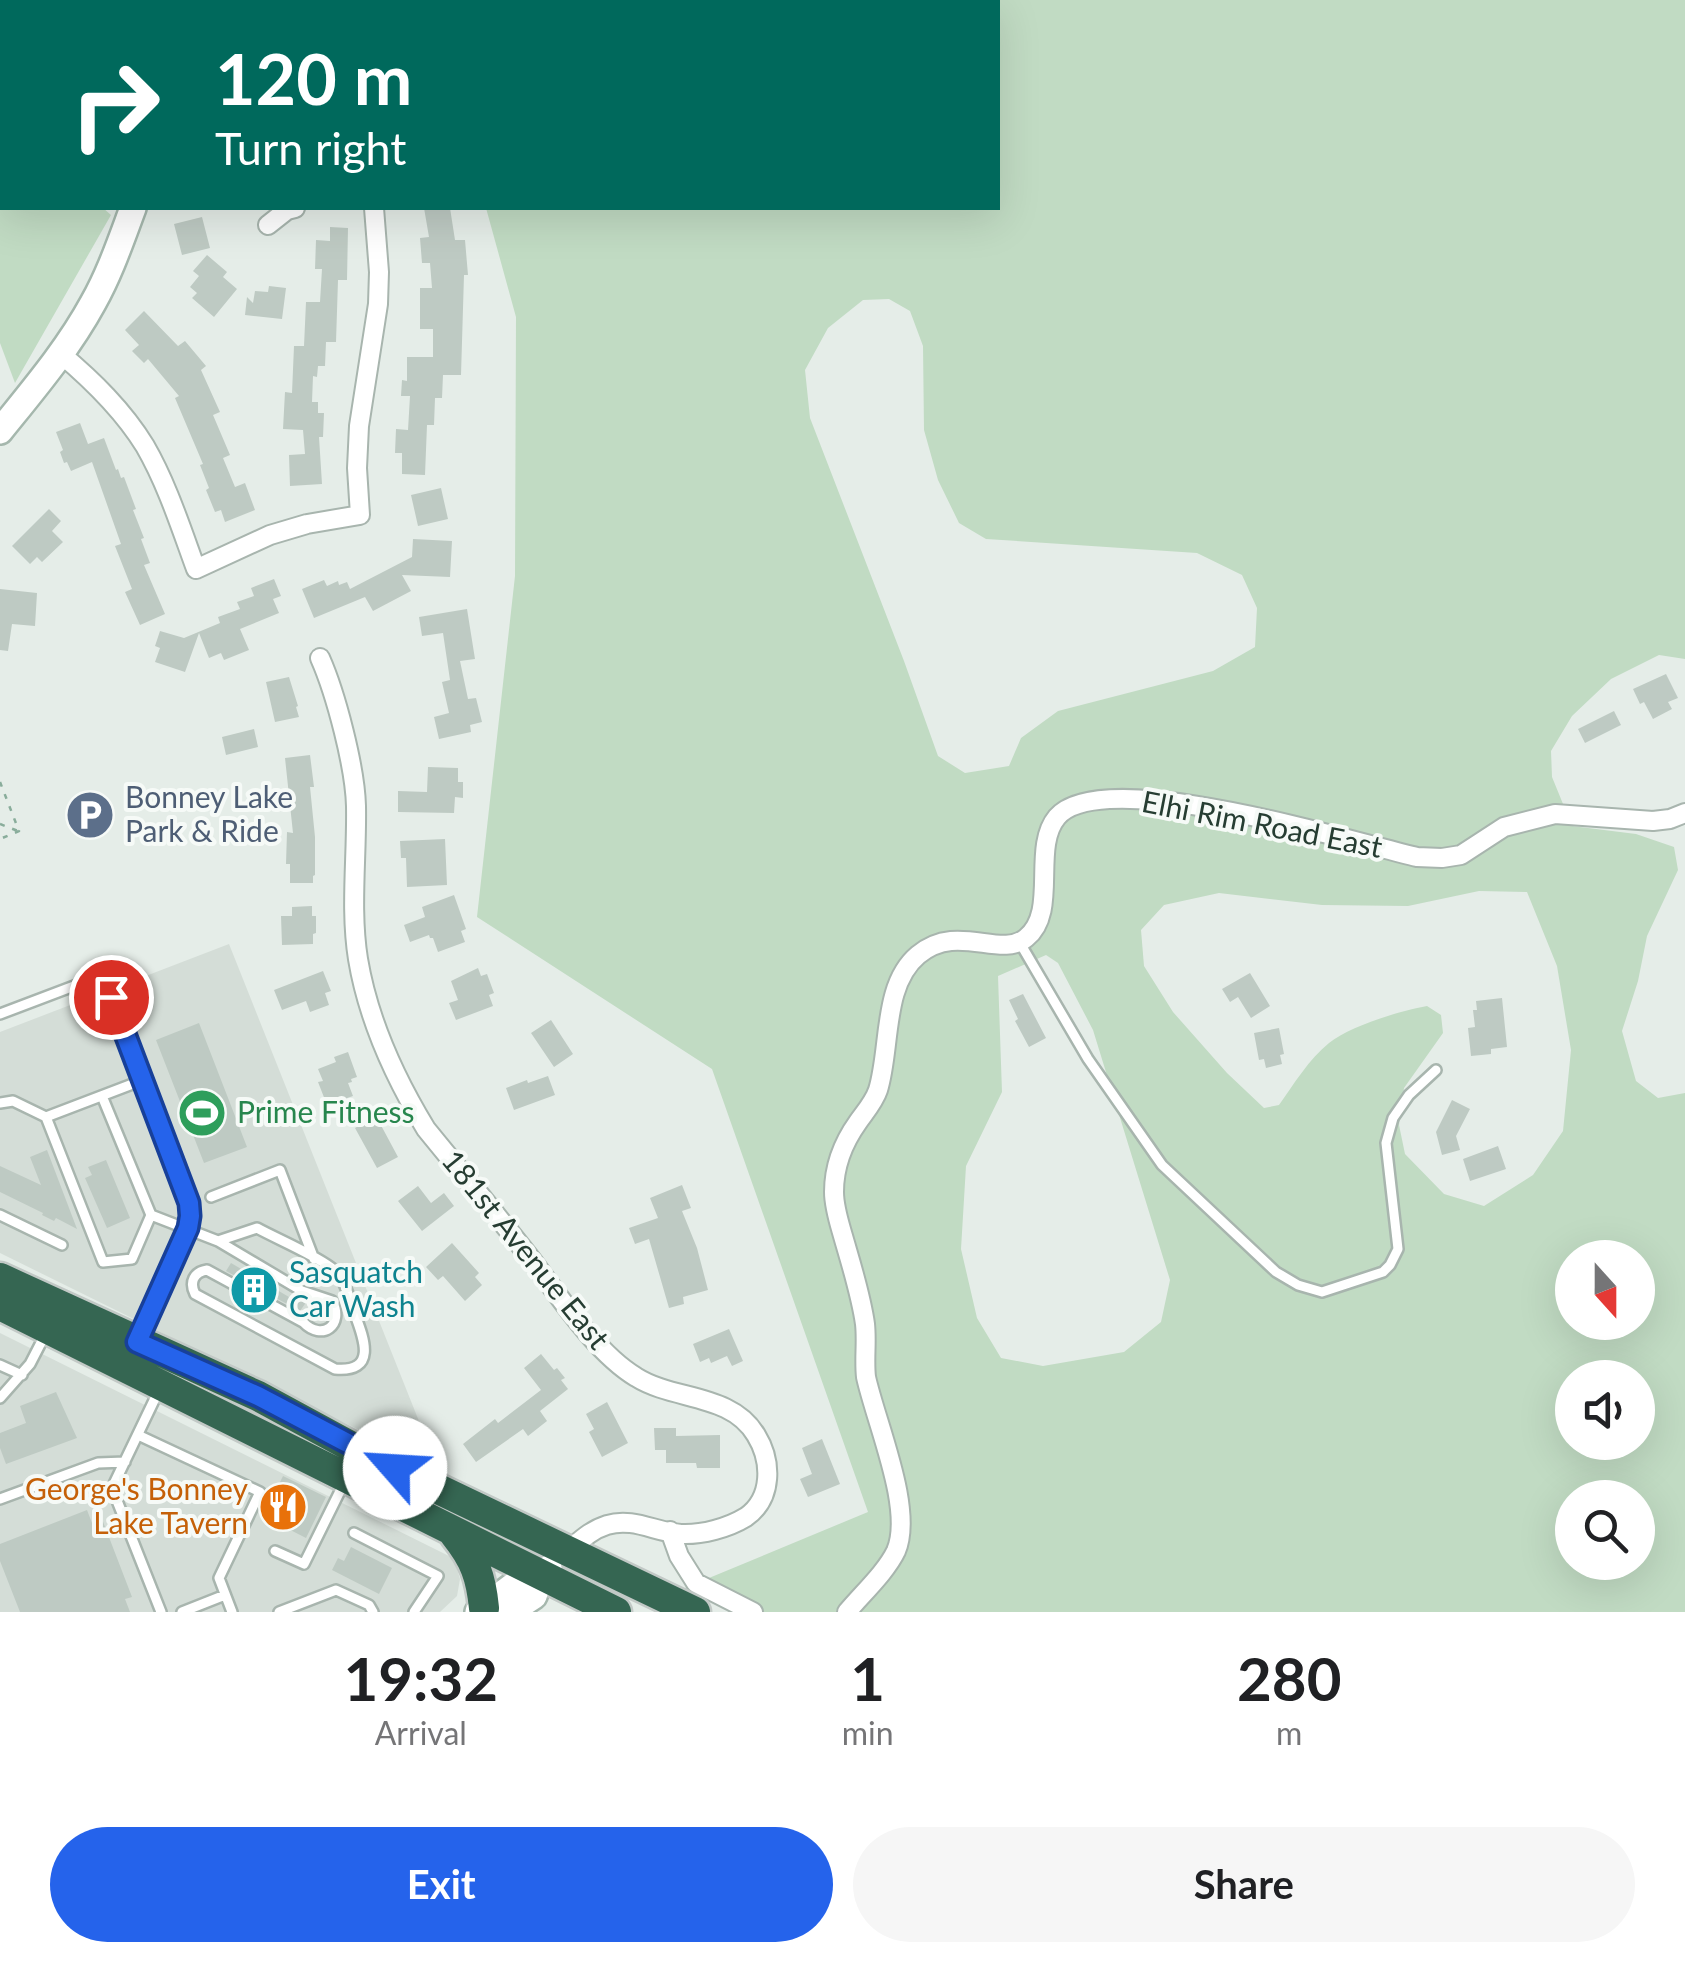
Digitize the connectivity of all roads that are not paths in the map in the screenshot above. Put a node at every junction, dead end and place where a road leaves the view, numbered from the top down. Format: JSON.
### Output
{"nodes":[{"id":1,"x":132,"y":210,"type":"edge"},
{"id":2,"x":288,"y":210,"type":"edge"},
{"id":3,"x":374,"y":210,"type":"edge"},
{"id":4,"x":268,"y":224,"type":"dead end"},
{"id":5,"x":61,"y":354,"type":"junction"},
{"id":6,"x":0,"y":431,"type":"edge"},
{"id":7,"x":320,"y":658,"type":"dead end"},
{"id":8,"x":1685,"y":813,"type":"edge"},
{"id":9,"x":1020,"y":943,"type":"junction"},
{"id":10,"x":0,"y":1014,"type":"edge"},
{"id":11,"x":1436,"y":1070,"type":"dead end"},
{"id":12,"x":142,"y":1080,"type":"junction"},
{"id":13,"x":102,"y":1096,"type":"junction"},
{"id":14,"x":0,"y":1102,"type":"edge"},
{"id":15,"x":46,"y":1116,"type":"junction"},
{"id":16,"x":211,"y":1197,"type":"dead end"},
{"id":17,"x":150,"y":1215,"type":"junction"},
{"id":18,"x":0,"y":1216,"type":"edge"},
{"id":19,"x":188,"y":1228,"type":"junction"},
{"id":20,"x":218,"y":1241,"type":"junction"},
{"id":21,"x":62,"y":1246,"type":"dead end"},
{"id":22,"x":314,"y":1259,"type":"junction"},
{"id":23,"x":0,"y":1278,"type":"edge"},
{"id":24,"x":0,"y":1305,"type":"edge"},
{"id":25,"x":48,"y":1328,"type":"junction"},
{"id":26,"x":318,"y":1332,"type":"junction"},
{"id":27,"x":137,"y":1342,"type":"junction"},
{"id":28,"x":307,"y":1354,"type":"junction"},
{"id":29,"x":0,"y":1365,"type":"edge"},
{"id":30,"x":22,"y":1375,"type":"junction"},
{"id":31,"x":162,"y":1385,"type":"junction"},
{"id":32,"x":0,"y":1398,"type":"edge"},
{"id":33,"x":138,"y":1436,"type":"junction"},
{"id":34,"x":125,"y":1462,"type":"junction"},
{"id":35,"x":347,"y":1478,"type":"junction"},
{"id":36,"x":0,"y":1499,"type":"edge"},
{"id":37,"x":670,"y":1531,"type":"junction"},
{"id":38,"x":453,"y":1532,"type":"junction"},
{"id":39,"x":354,"y":1533,"type":"dead end"},
{"id":40,"x":570,"y":1550,"type":"junction"},
{"id":41,"x":275,"y":1551,"type":"dead end"},
{"id":42,"x":541,"y":1575,"type":"junction"},
{"id":43,"x":225,"y":1595,"type":"junction"},
{"id":44,"x":491,"y":1611,"type":"edge"},
{"id":45,"x":161,"y":1612,"type":"edge"},
{"id":46,"x":182,"y":1612,"type":"edge"},
{"id":47,"x":232,"y":1612,"type":"edge"},
{"id":48,"x":280,"y":1612,"type":"edge"},
{"id":49,"x":373,"y":1612,"type":"edge"},
{"id":50,"x":414,"y":1612,"type":"edge"},
{"id":51,"x":616,"y":1612,"type":"edge"},
{"id":52,"x":696,"y":1612,"type":"edge"},
{"id":53,"x":753,"y":1612,"type":"edge"},
{"id":54,"x":847,"y":1612,"type":"edge"}],
"edges":[{"from":1,"to":5,"type":"street"},
{"from":2,"to":4,"type":"street"},
{"from":3,"to":5,"type":"street"},
{"from":5,"to":6,"type":"street"},
{"from":7,"to":37,"type":"street","name":"181st Avenue East"},
{"from":8,"to":9,"type":"street","name":"Elhi Rim Road East"},
{"from":9,"to":11,"type":"lane"},
{"from":9,"to":54,"type":"street"},
{"from":10,"to":12,"type":"lane"},
{"from":12,"to":13,"type":"lane"},
{"from":12,"to":19,"type":"lane"},
{"from":13,"to":15,"type":"lane"},
{"from":13,"to":17,"type":"lane"},
{"from":14,"to":15,"type":"lane"},
{"from":15,"to":17,"type":"lane"},
{"from":16,"to":22,"type":"lane"},
{"from":17,"to":19,"type":"lane"},
{"from":18,"to":21,"type":"lane"},
{"from":19,"to":20,"type":"lane"},
{"from":19,"to":27,"type":"lane"},
{"from":20,"to":22,"type":"lane"},
{"from":20,"to":26,"type":"lane"},
{"from":22,"to":28,"type":"lane"},
{"from":23,"to":27,"type":"highway"},
{"from":24,"to":25,"type":"highway"},
{"from":25,"to":30,"type":"lane"},
{"from":25,"to":31,"type":"highway"},
{"from":26,"to":28,"type":"lane"},
{"from":26,"to":28,"type":"lane"},
{"from":27,"to":40,"type":"highway"},
{"from":29,"to":30,"type":"lane"},
{"from":30,"to":32,"type":"lane"},
{"from":31,"to":33,"type":"lane"},
{"from":31,"to":35,"type":"highway"},
{"from":33,"to":34,"type":"lane"},
{"from":33,"to":43,"type":"lane"},
{"from":34,"to":36,"type":"lane"},
{"from":34,"to":45,"type":"lane"},
{"from":35,"to":38,"type":"highway"},
{"from":35,"to":41,"type":"lane"},
{"from":37,"to":40,"type":"street","name":"181st Avenue East"},
{"from":37,"to":53,"type":"street"},
{"from":38,"to":42,"type":"highway"},
{"from":38,"to":44,"type":"highway"},
{"from":39,"to":50,"type":"lane"},
{"from":40,"to":42,"type":"street"},
{"from":40,"to":52,"type":"highway"},
{"from":42,"to":44,"type":"street"},
{"from":42,"to":51,"type":"highway"},
{"from":43,"to":46,"type":"lane"},
{"from":43,"to":47,"type":"lane"},
{"from":48,"to":49,"type":"lane"}]}
